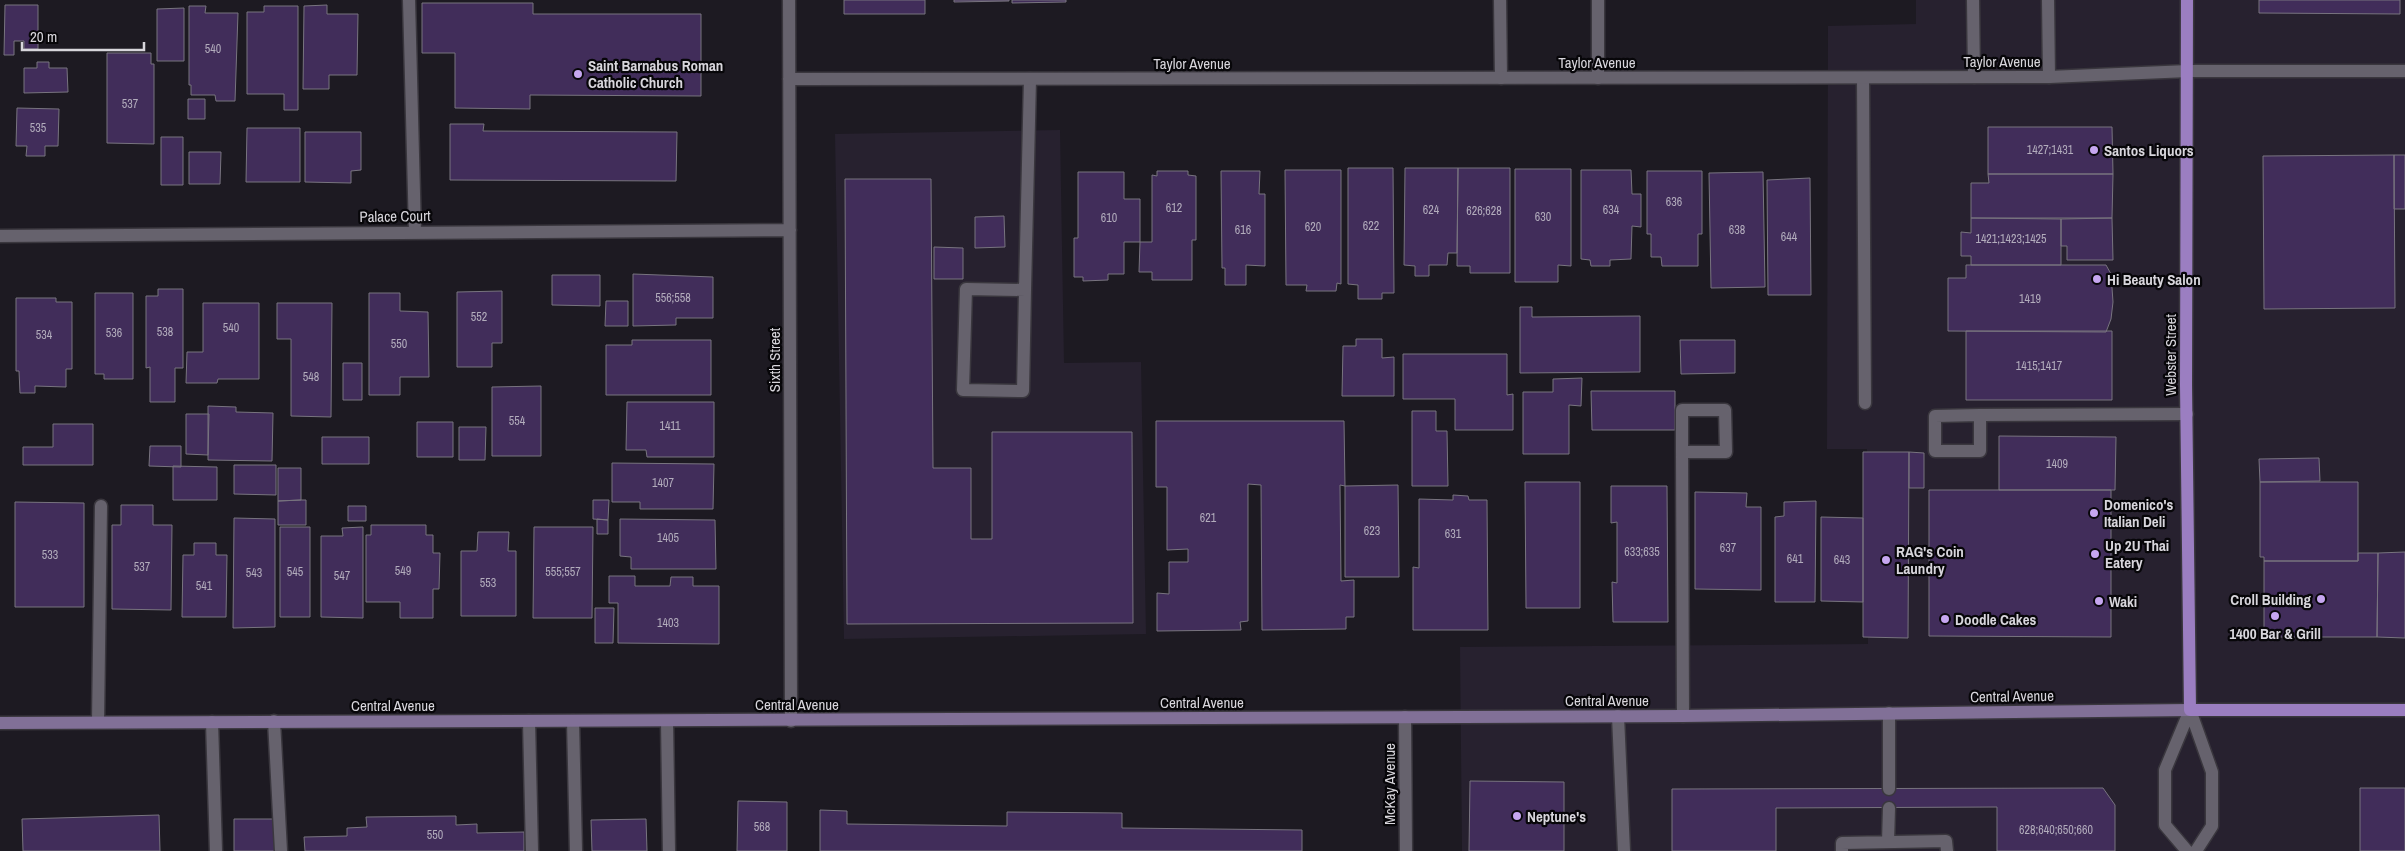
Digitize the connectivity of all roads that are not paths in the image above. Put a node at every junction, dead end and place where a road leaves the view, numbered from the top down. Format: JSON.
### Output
{"nodes":[{"id":1,"x":409,"y":0,"type":"edge"},
{"id":2,"x":789,"y":0,"type":"edge"},
{"id":3,"x":1500,"y":0,"type":"edge"},
{"id":4,"x":1598,"y":0,"type":"edge"},
{"id":5,"x":1974,"y":0,"type":"edge"},
{"id":6,"x":2048,"y":0,"type":"edge"},
{"id":7,"x":2187,"y":0,"type":"edge"},
{"id":8,"x":2188,"y":71,"type":"junction"},
{"id":9,"x":2405,"y":71,"type":"edge"},
{"id":10,"x":1974,"y":77,"type":"junction"},
{"id":11,"x":1501,"y":78,"type":"junction"},
{"id":12,"x":1598,"y":78,"type":"junction"},
{"id":13,"x":1863,"y":78,"type":"junction"},
{"id":14,"x":2049,"y":78,"type":"junction"},
{"id":15,"x":1030,"y":79,"type":"junction"},
{"id":16,"x":789,"y":80,"type":"junction"},
{"id":17,"x":790,"y":230,"type":"junction"},
{"id":18,"x":415,"y":232,"type":"junction"},
{"id":19,"x":0,"y":236,"type":"edge"},
{"id":20,"x":1025,"y":290,"type":"junction"},
{"id":21,"x":1865,"y":403,"type":"dead end"},
{"id":22,"x":2186,"y":414,"type":"junction"},
{"id":23,"x":1980,"y":415,"type":"junction"},
{"id":24,"x":1682,"y":452,"type":"junction"},
{"id":25,"x":101,"y":506,"type":"dead end"},
{"id":26,"x":2190,"y":710,"type":"junction"},
{"id":27,"x":2405,"y":710,"type":"edge"},
{"id":28,"x":1889,"y":714,"type":"junction"},
{"id":29,"x":1618,"y":716,"type":"junction"},
{"id":30,"x":1683,"y":716,"type":"junction"},
{"id":31,"x":1405,"y":717,"type":"junction"},
{"id":32,"x":274,"y":721,"type":"junction"},
{"id":33,"x":529,"y":721,"type":"junction"},
{"id":34,"x":573,"y":721,"type":"junction"},
{"id":35,"x":666,"y":721,"type":"junction"},
{"id":36,"x":791,"y":721,"type":"junction"},
{"id":37,"x":98,"y":722,"type":"junction"},
{"id":38,"x":212,"y":722,"type":"junction"},
{"id":39,"x":0,"y":723,"type":"edge"},
{"id":40,"x":1889,"y":789,"type":"dead end"},
{"id":41,"x":1889,"y":808,"type":"dead end"},
{"id":42,"x":1888,"y":842,"type":"junction"},
{"id":43,"x":216,"y":851,"type":"edge"},
{"id":44,"x":281,"y":851,"type":"edge"},
{"id":45,"x":532,"y":851,"type":"edge"},
{"id":46,"x":576,"y":851,"type":"edge"},
{"id":47,"x":670,"y":851,"type":"edge"},
{"id":48,"x":1406,"y":851,"type":"edge"},
{"id":49,"x":1624,"y":851,"type":"edge"},
{"id":50,"x":1842,"y":851,"type":"edge"},
{"id":51,"x":1947,"y":851,"type":"edge"},
{"id":52,"x":2186,"y":851,"type":"edge"},
{"id":53,"x":2196,"y":851,"type":"edge"}],
"edges":[{"from":1,"to":18,"type":"street"},
{"from":2,"to":16,"type":"street","name":"Sixth Street"},
{"from":3,"to":11,"type":"street"},
{"from":4,"to":12,"type":"street"},
{"from":5,"to":10,"type":"street"},
{"from":6,"to":14,"type":"street"},
{"from":7,"to":8,"type":"main road","name":"Webster Street"},
{"from":8,"to":9,"type":"street","name":"Taylor Avenue"},
{"from":8,"to":14,"type":"street","name":"Taylor Avenue"},
{"from":8,"to":22,"type":"main road","name":"Webster Street"},
{"from":10,"to":13,"type":"street","name":"Taylor Avenue"},
{"from":10,"to":14,"type":"street","name":"Taylor Avenue"},
{"from":11,"to":12,"type":"street","name":"Taylor Avenue"},
{"from":11,"to":15,"type":"street","name":"Taylor Avenue"},
{"from":12,"to":13,"type":"street","name":"Taylor Avenue"},
{"from":13,"to":21,"type":"street"},
{"from":15,"to":16,"type":"street","name":"Taylor Avenue"},
{"from":15,"to":20,"type":"street"},
{"from":16,"to":17,"type":"street","name":"Sixth Street"},
{"from":17,"to":18,"type":"street","name":"Palace Court"},
{"from":17,"to":36,"type":"street","name":"Sixth Street"},
{"from":18,"to":19,"type":"street","name":"Palace Court"},
{"from":20,"to":20,"type":"street"},
{"from":22,"to":23,"type":"street"},
{"from":22,"to":26,"type":"main road","name":"Webster Street"},
{"from":23,"to":23,"type":"street"},
{"from":24,"to":24,"type":"street"},
{"from":24,"to":30,"type":"street"},
{"from":25,"to":37,"type":"street"},
{"from":26,"to":27,"type":"main road","name":"Central Avenue"},
{"from":26,"to":28,"type":"street","name":"Central Avenue"},
{"from":26,"to":52,"type":"street","name":"Webster Street"},
{"from":26,"to":53,"type":"street","name":"Webster Street"},
{"from":28,"to":30,"type":"street","name":"Central Avenue"},
{"from":28,"to":40,"type":"street"},
{"from":29,"to":30,"type":"street","name":"Central Avenue"},
{"from":29,"to":31,"type":"street","name":"Central Avenue"},
{"from":29,"to":49,"type":"street"},
{"from":31,"to":36,"type":"street","name":"Central Avenue"},
{"from":31,"to":48,"type":"street","name":"McKay Avenue"},
{"from":32,"to":33,"type":"street","name":"Central Avenue"},
{"from":32,"to":38,"type":"street","name":"Central Avenue"},
{"from":32,"to":44,"type":"street"},
{"from":33,"to":34,"type":"street","name":"Central Avenue"},
{"from":33,"to":45,"type":"street"},
{"from":34,"to":35,"type":"street","name":"Central Avenue"},
{"from":34,"to":46,"type":"street"},
{"from":35,"to":36,"type":"street","name":"Central Avenue"},
{"from":35,"to":47,"type":"street"},
{"from":37,"to":38,"type":"street","name":"Central Avenue"},
{"from":37,"to":39,"type":"street","name":"Central Avenue"},
{"from":38,"to":43,"type":"street"},
{"from":41,"to":42,"type":"street"},
{"from":42,"to":50,"type":"street"},
{"from":42,"to":51,"type":"street"}]}
